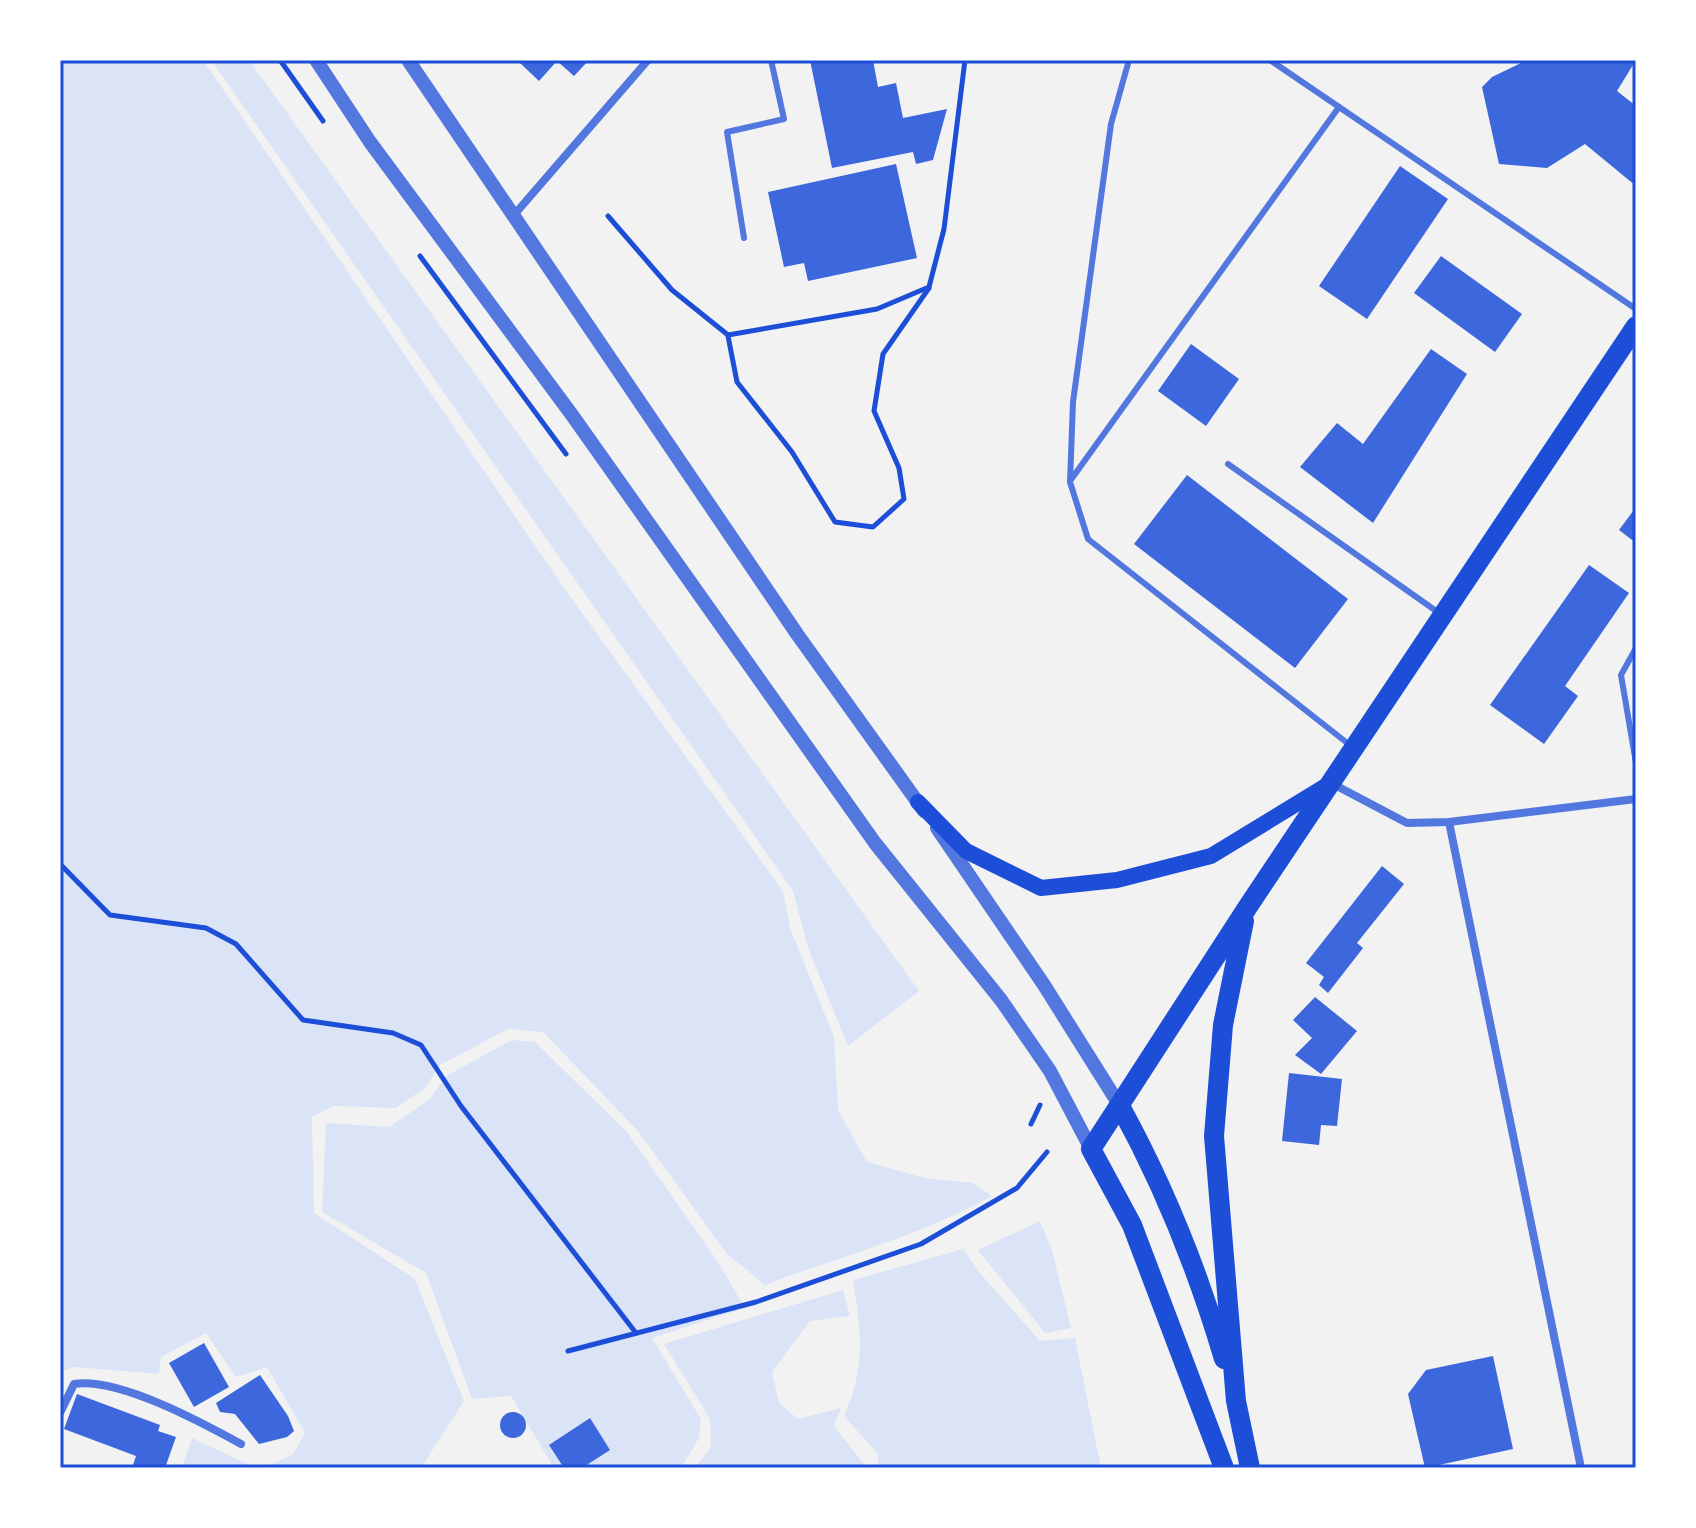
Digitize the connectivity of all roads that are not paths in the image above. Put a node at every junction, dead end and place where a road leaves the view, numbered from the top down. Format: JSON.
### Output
{"nodes":[{"id":1,"x":316,"y":60,"type":"edge"},
{"id":2,"x":408,"y":60,"type":"edge"},
{"id":3,"x":648,"y":60,"type":"edge"},
{"id":4,"x":771,"y":60,"type":"edge"},
{"id":5,"x":1129,"y":60,"type":"edge"},
{"id":6,"x":1270,"y":60,"type":"edge"},
{"id":7,"x":1339,"y":107,"type":"junction"},
{"id":8,"x":514,"y":215,"type":"junction"},
{"id":9,"x":744,"y":238,"type":"dead end"},
{"id":10,"x":1636,"y":309,"type":"edge"},
{"id":11,"x":1636,"y":326,"type":"edge"},
{"id":12,"x":1228,"y":464,"type":"dead end"},
{"id":13,"x":1070,"y":482,"type":"junction"},
{"id":14,"x":1442,"y":615,"type":"junction"},
{"id":15,"x":1636,"y":648,"type":"edge"},
{"id":16,"x":1354,"y":749,"type":"junction"},
{"id":17,"x":1636,"y":763,"type":"edge"},
{"id":18,"x":1331,"y":783,"type":"junction"},
{"id":19,"x":1636,"y":799,"type":"edge"},
{"id":20,"x":918,"y":802,"type":"junction"},
{"id":21,"x":1449,"y":822,"type":"junction"},
{"id":22,"x":1247,"y":908,"type":"junction"},
{"id":23,"x":1120,"y":1106,"type":"junction"},
{"id":24,"x":1091,"y":1149,"type":"junction"},
{"id":25,"x":1236,"y":1401,"type":"junction"},
{"id":26,"x":60,"y":1413,"type":"edge"},
{"id":27,"x":241,"y":1444,"type":"dead end"},
{"id":28,"x":1224,"y":1468,"type":"edge"},
{"id":29,"x":1250,"y":1468,"type":"edge"},
{"id":30,"x":1581,"y":1468,"type":"edge"}],
"edges":[{"from":1,"to":24,"type":"street"},
{"from":2,"to":8,"type":"street"},
{"from":3,"to":8,"type":"street"},
{"from":4,"to":9,"type":"lane"},
{"from":5,"to":13,"type":"lane"},
{"from":6,"to":7,"type":"lane"},
{"from":7,"to":10,"type":"lane"},
{"from":7,"to":13,"type":"lane"},
{"from":8,"to":20,"type":"street"},
{"from":11,"to":14,"type":"main road"},
{"from":12,"to":14,"type":"lane"},
{"from":13,"to":16,"type":"lane"},
{"from":14,"to":16,"type":"main road"},
{"from":15,"to":17,"type":"lane"},
{"from":16,"to":18,"type":"main road"},
{"from":18,"to":20,"type":"main road"},
{"from":18,"to":21,"type":"street"},
{"from":18,"to":22,"type":"main road"},
{"from":19,"to":21,"type":"street"},
{"from":20,"to":23,"type":"street"},
{"from":21,"to":30,"type":"street"},
{"from":22,"to":23,"type":"main road"},
{"from":22,"to":25,"type":"main road"},
{"from":23,"to":24,"type":"main road"},
{"from":23,"to":25,"type":"main road"},
{"from":24,"to":28,"type":"main road"},
{"from":25,"to":29,"type":"main road"},
{"from":26,"to":27,"type":"street"}]}
